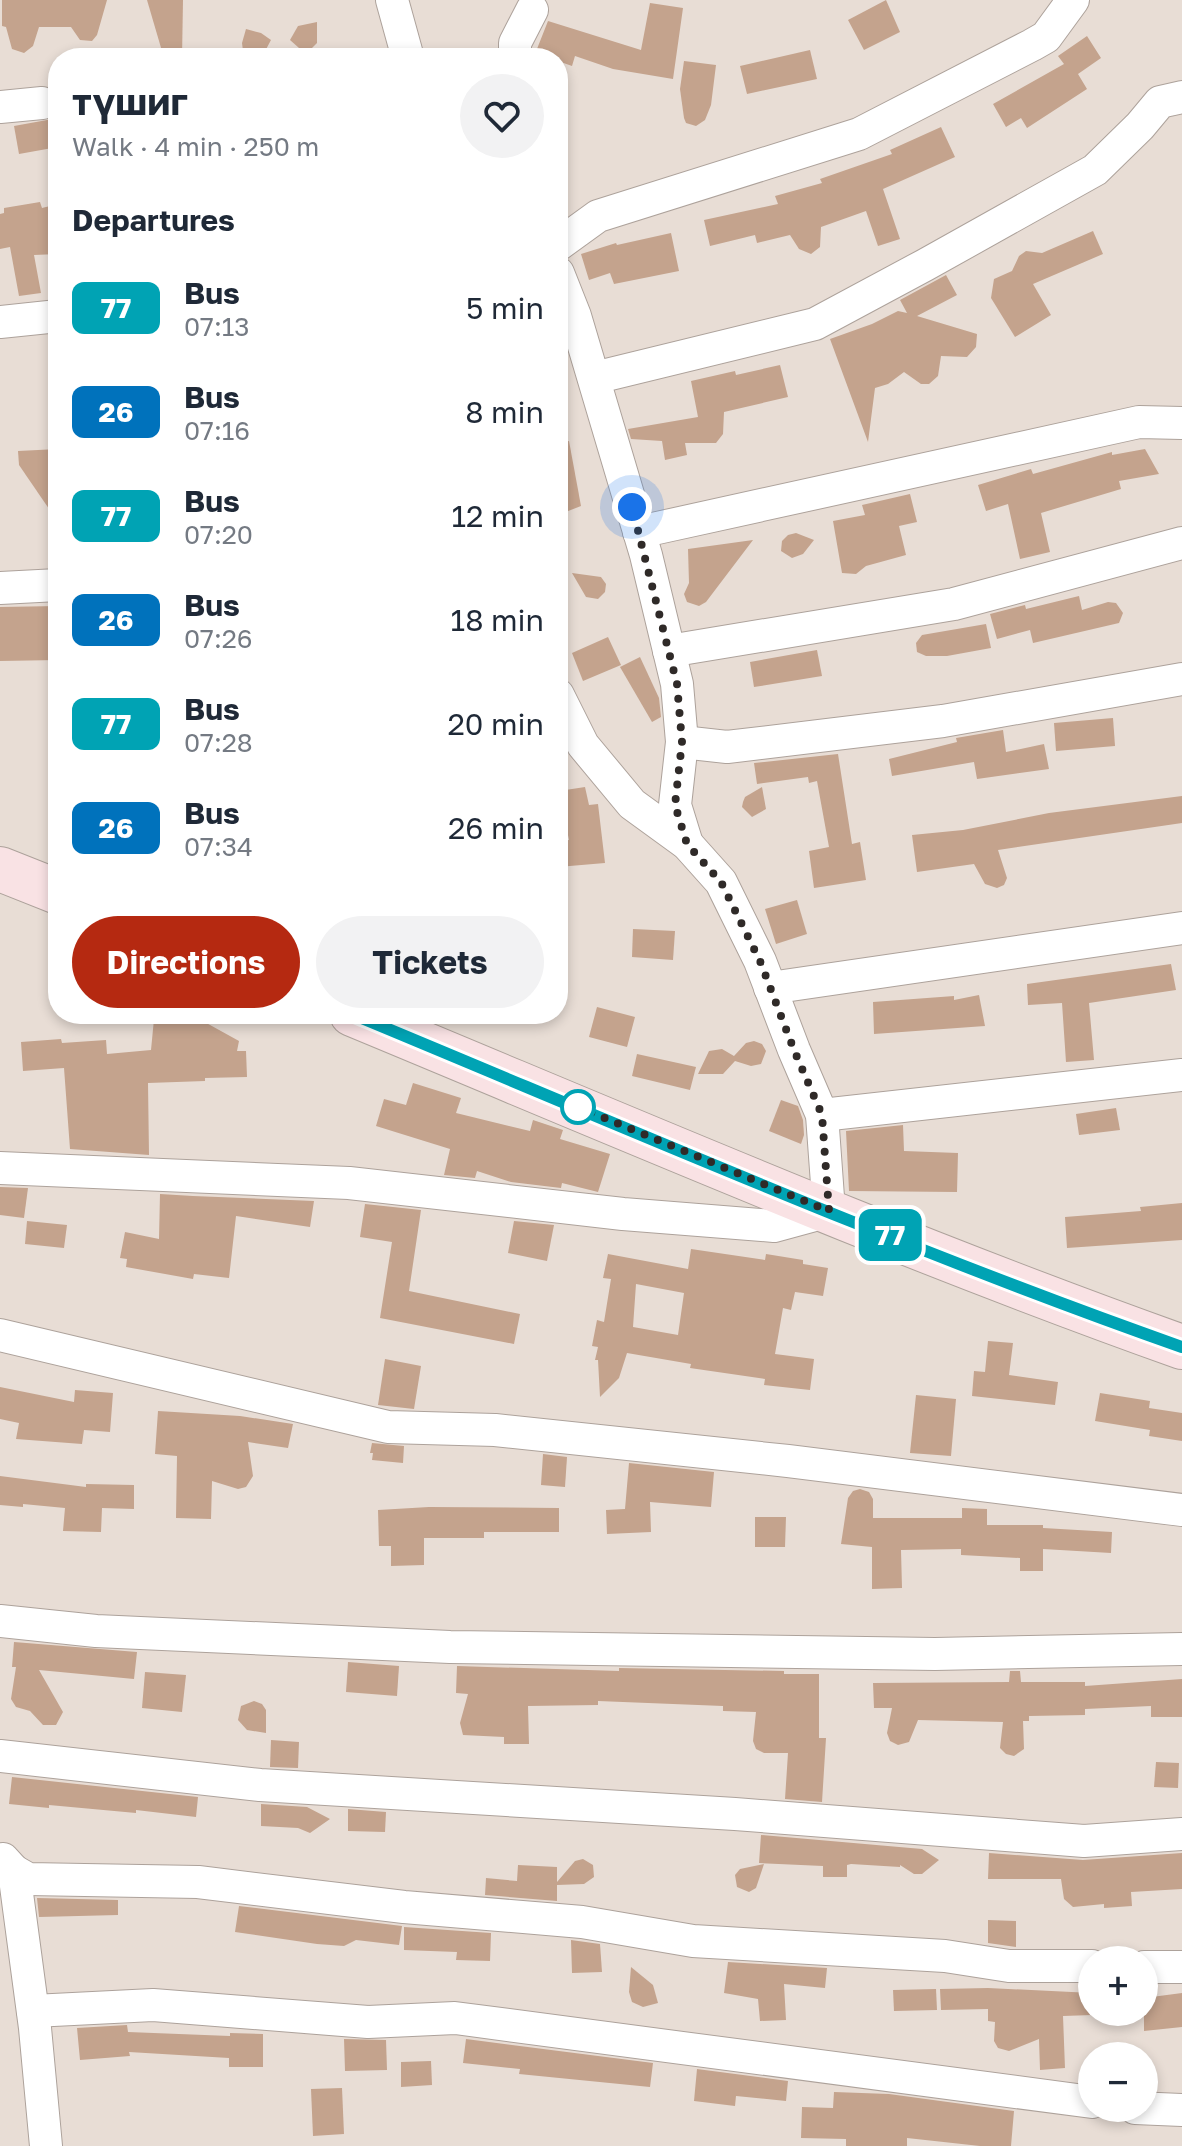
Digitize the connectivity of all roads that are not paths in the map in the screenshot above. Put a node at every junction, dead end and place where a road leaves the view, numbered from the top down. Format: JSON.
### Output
{"nodes":[{"id":1,"x":392,"y":0,"type":"edge"},
{"id":2,"x":1073,"y":0,"type":"edge"},
{"id":3,"x":532,"y":10,"type":"dead end"},
{"id":4,"x":405,"y":48,"type":"edge"},
{"id":5,"x":515,"y":48,"type":"edge"},
{"id":6,"x":1182,"y":97,"type":"edge"},
{"id":7,"x":42,"y":103,"type":"dead end"},
{"id":8,"x":0,"y":107,"type":"edge"},
{"id":9,"x":568,"y":238,"type":"edge"},
{"id":10,"x":568,"y":298,"type":"edge"},
{"id":11,"x":48,"y":317,"type":"edge"},
{"id":12,"x":0,"y":322,"type":"edge"},
{"id":13,"x":594,"y":378,"type":"junction"},
{"id":14,"x":1182,"y":423,"type":"edge"},
{"id":15,"x":639,"y":532,"type":"junction"},
{"id":16,"x":1182,"y":543,"type":"edge"},
{"id":17,"x":48,"y":586,"type":"edge"},
{"id":18,"x":0,"y":588,"type":"edge"},
{"id":19,"x":669,"y":651,"type":"junction"},
{"id":20,"x":1182,"y":679,"type":"edge"},
{"id":21,"x":568,"y":715,"type":"edge"},
{"id":22,"x":682,"y":742,"type":"junction"},
{"id":23,"x":687,"y":844,"type":"junction"},
{"id":24,"x":0,"y":869,"type":"edge"},
{"id":25,"x":48,"y":888,"type":"edge"},
{"id":26,"x":1182,"y":928,"type":"edge"},
{"id":27,"x":770,"y":988,"type":"junction"},
{"id":28,"x":376,"y":1024,"type":"edge"},
{"id":29,"x":1182,"y":1075,"type":"edge"},
{"id":30,"x":822,"y":1115,"type":"junction"},
{"id":31,"x":0,"y":1168,"type":"edge"},
{"id":32,"x":829,"y":1211,"type":"junction"},
{"id":33,"x":0,"y":1335,"type":"edge"},
{"id":34,"x":1182,"y":1347,"type":"edge"},
{"id":35,"x":1182,"y":1510,"type":"edge"},
{"id":36,"x":0,"y":1621,"type":"edge"},
{"id":37,"x":1182,"y":1649,"type":"edge"},
{"id":38,"x":0,"y":1756,"type":"edge"},
{"id":39,"x":1182,"y":1834,"type":"edge"},
{"id":40,"x":5,"y":1866,"type":"edge"},
{"id":41,"x":1078,"y":1966,"type":"edge"},
{"id":42,"x":1158,"y":1967,"type":"edge"},
{"id":43,"x":1182,"y":1967,"type":"edge"},
{"id":44,"x":33,"y":2011,"type":"junction"},
{"id":45,"x":1078,"y":2100,"type":"edge"},
{"id":46,"x":1158,"y":2109,"type":"edge"},
{"id":47,"x":1182,"y":2110,"type":"edge"},
{"id":48,"x":46,"y":2146,"type":"edge"}],
"edges":[{"from":1,"to":4,"type":"street"},
{"from":2,"to":9,"type":"street"},
{"from":3,"to":5,"type":"street"},
{"from":6,"to":13,"type":"street"},
{"from":7,"to":8,"type":"street"},
{"from":10,"to":13,"type":"street"},
{"from":11,"to":12,"type":"street"},
{"from":13,"to":15,"type":"street"},
{"from":14,"to":15,"type":"street"},
{"from":15,"to":19,"type":"street"},
{"from":16,"to":19,"type":"street"},
{"from":17,"to":18,"type":"street"},
{"from":19,"to":22,"type":"street"},
{"from":20,"to":22,"type":"street"},
{"from":21,"to":23,"type":"street"},
{"from":22,"to":23,"type":"street"},
{"from":23,"to":27,"type":"street"},
{"from":24,"to":25,"type":"main road"},
{"from":26,"to":27,"type":"street"},
{"from":27,"to":30,"type":"street"},
{"from":28,"to":32,"type":"main road"},
{"from":29,"to":30,"type":"street"},
{"from":30,"to":32,"type":"street"},
{"from":31,"to":32,"type":"street"},
{"from":32,"to":34,"type":"main road"},
{"from":33,"to":35,"type":"street"},
{"from":36,"to":37,"type":"street"},
{"from":38,"to":39,"type":"street"},
{"from":40,"to":41,"type":"street"},
{"from":40,"to":44,"type":"street"},
{"from":42,"to":43,"type":"street"},
{"from":44,"to":45,"type":"street"},
{"from":44,"to":48,"type":"street"},
{"from":46,"to":47,"type":"street"}]}
